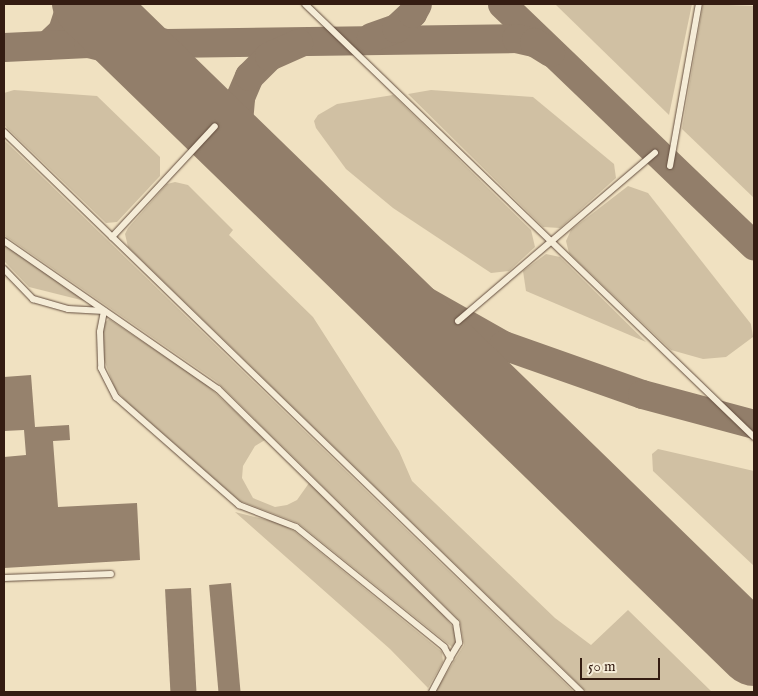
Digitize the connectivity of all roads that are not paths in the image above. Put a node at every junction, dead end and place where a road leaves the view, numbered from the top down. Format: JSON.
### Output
{"nodes":[{"id":1,"x":305,"y":4,"type":"edge"},
{"id":2,"x":699,"y":4,"type":"edge"},
{"id":3,"x":215,"y":126,"type":"dead end"},
{"id":4,"x":4,"y":132,"type":"edge"},
{"id":5,"x":655,"y":153,"type":"dead end"},
{"id":6,"x":670,"y":166,"type":"dead end"},
{"id":7,"x":112,"y":237,"type":"junction"},
{"id":8,"x":4,"y":241,"type":"edge"},
{"id":9,"x":552,"y":241,"type":"junction"},
{"id":10,"x":4,"y":269,"type":"edge"},
{"id":11,"x":104,"y":311,"type":"junction"},
{"id":12,"x":458,"y":321,"type":"dead end"},
{"id":13,"x":754,"y":437,"type":"edge"},
{"id":14,"x":111,"y":574,"type":"dead end"},
{"id":15,"x":4,"y":578,"type":"edge"},
{"id":16,"x":450,"y":658,"type":"junction"},
{"id":17,"x":432,"y":692,"type":"edge"},
{"id":18,"x":581,"y":692,"type":"edge"}],
"edges":[{"from":1,"to":9,"type":"lane"},
{"from":2,"to":6,"type":"lane"},
{"from":3,"to":7,"type":"lane"},
{"from":4,"to":7,"type":"lane"},
{"from":5,"to":9,"type":"lane"},
{"from":7,"to":18,"type":"lane"},
{"from":8,"to":11,"type":"lane"},
{"from":9,"to":12,"type":"lane"},
{"from":9,"to":13,"type":"lane"},
{"from":10,"to":11,"type":"lane"},
{"from":11,"to":16,"type":"lane"},
{"from":11,"to":16,"type":"lane"},
{"from":14,"to":15,"type":"lane"},
{"from":16,"to":17,"type":"lane"}]}
